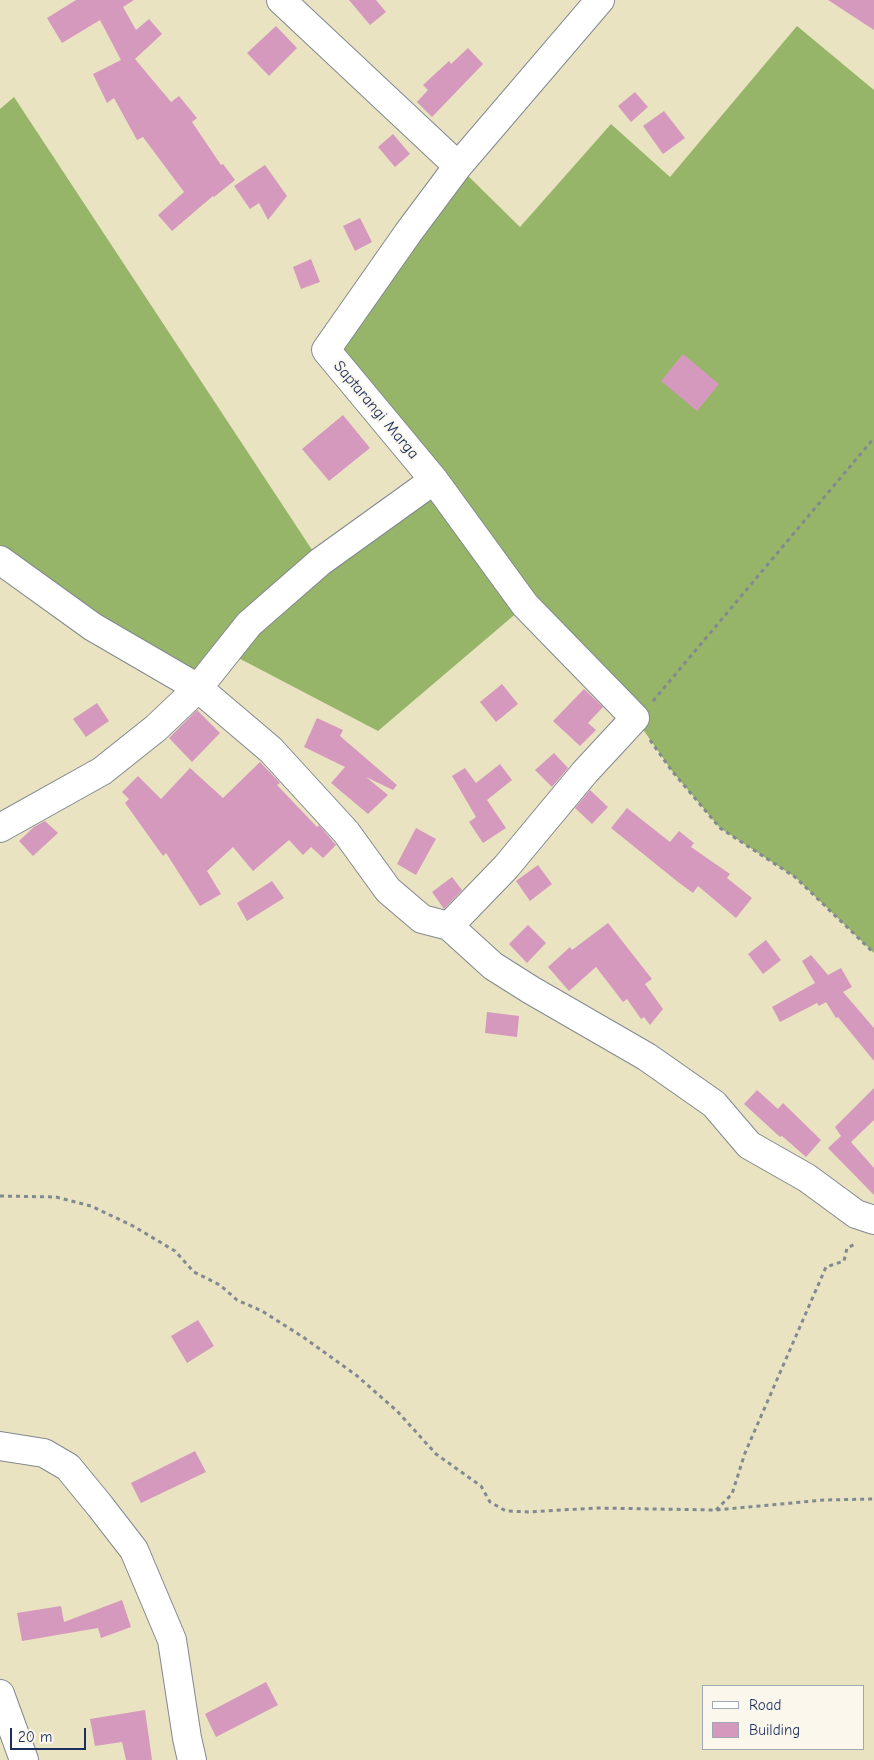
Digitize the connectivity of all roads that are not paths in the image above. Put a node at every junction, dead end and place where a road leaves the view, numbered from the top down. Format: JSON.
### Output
{"nodes":[{"id":1,"x":281,"y":0,"type":"edge"},
{"id":2,"x":600,"y":0,"type":"edge"},
{"id":3,"x":458,"y":166,"type":"junction"},
{"id":4,"x":434,"y":480,"type":"junction"},
{"id":5,"x":0,"y":560,"type":"edge"},
{"id":6,"x":198,"y":688,"type":"junction"},
{"id":7,"x":0,"y":828,"type":"edge"},
{"id":8,"x":449,"y":926,"type":"junction"},
{"id":9,"x":867,"y":1231,"type":"edge"},
{"id":10,"x":0,"y":1446,"type":"edge"},
{"id":11,"x":3,"y":1709,"type":"edge"},
{"id":12,"x":24,"y":1760,"type":"edge"},
{"id":13,"x":192,"y":1760,"type":"edge"}],
"edges":[{"from":1,"to":3,"type":"street"},
{"from":2,"to":3,"type":"street","name":"Saptarangi Marga"},
{"from":3,"to":4,"type":"street","name":"Saptarangi Marga"},
{"from":4,"to":6,"type":"street"},
{"from":4,"to":8,"type":"street","name":"Saptarangi Marga"},
{"from":5,"to":6,"type":"street"},
{"from":6,"to":7,"type":"street"},
{"from":6,"to":8,"type":"street"},
{"from":8,"to":9,"type":"street"},
{"from":10,"to":13,"type":"street"},
{"from":11,"to":12,"type":"street"}]}
